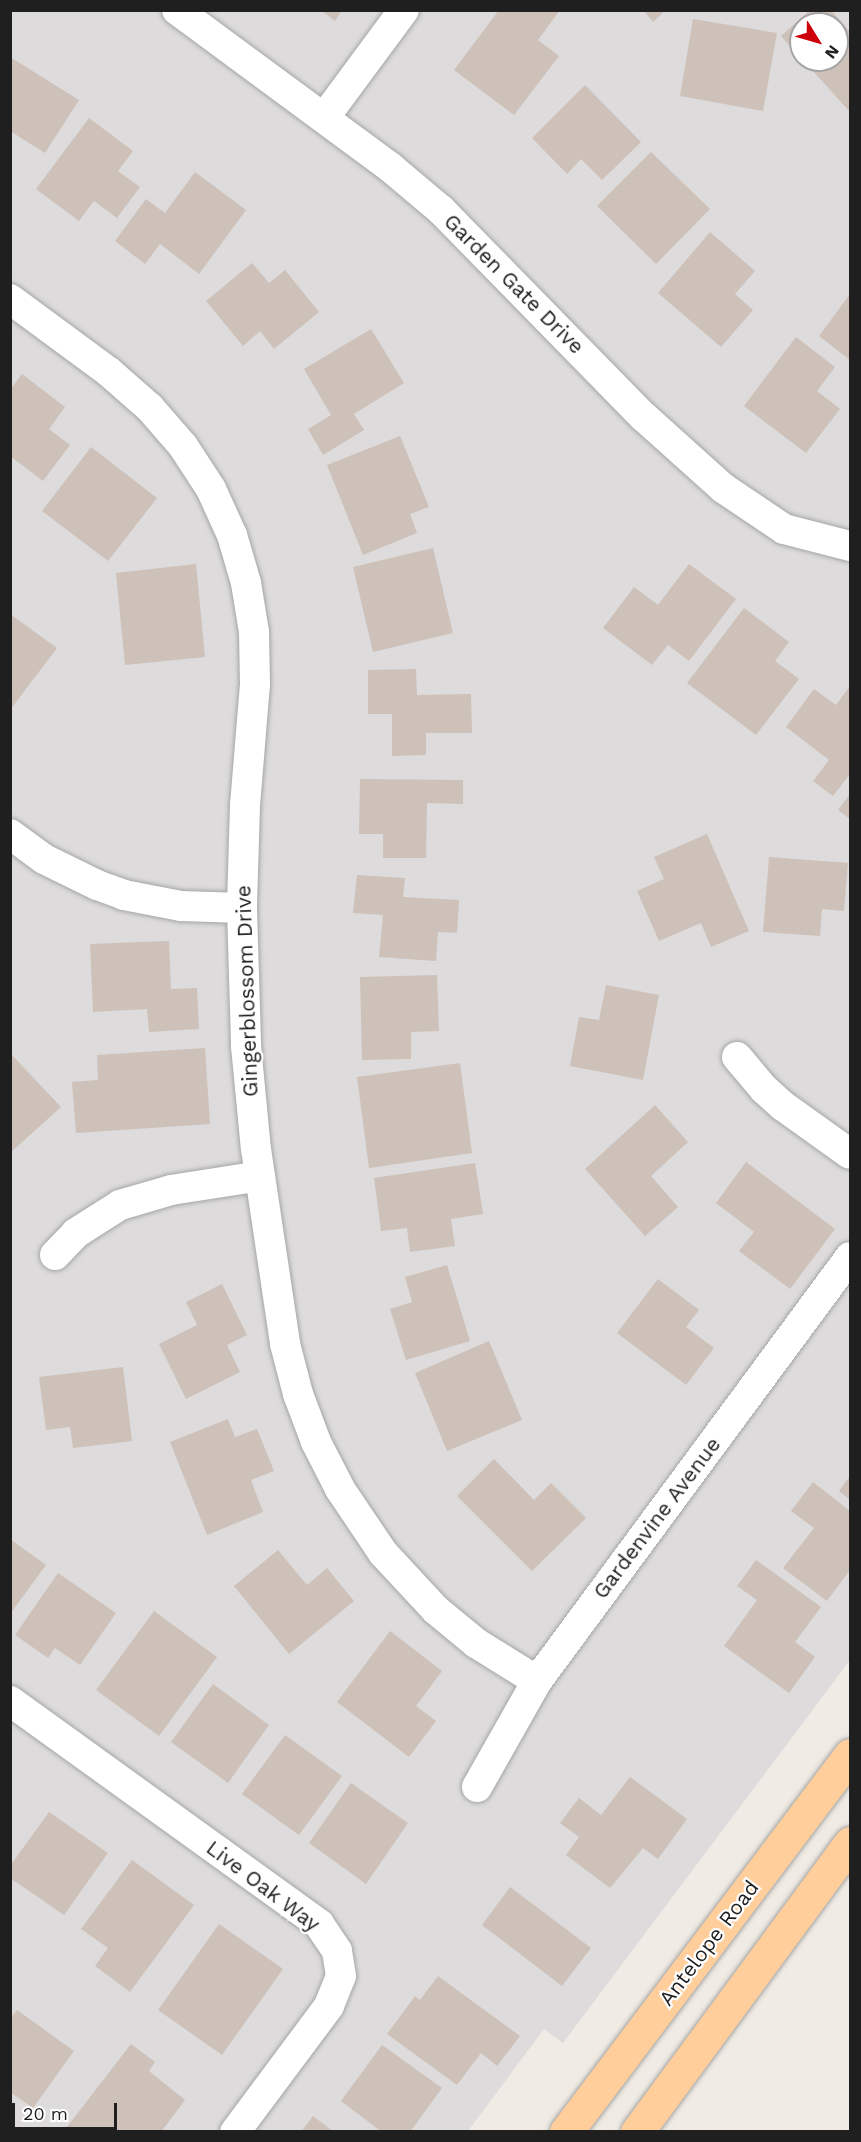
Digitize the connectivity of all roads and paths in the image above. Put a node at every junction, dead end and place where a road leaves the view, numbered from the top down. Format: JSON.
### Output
{"nodes":[{"id":1,"x":177,"y":10,"type":"edge"},
{"id":2,"x":404,"y":10,"type":"edge"},
{"id":3,"x":324,"y":118,"type":"junction"},
{"id":4,"x":10,"y":299,"type":"edge"},
{"id":5,"x":850,"y":546,"type":"edge"},
{"id":6,"x":10,"y":834,"type":"edge"},
{"id":7,"x":242,"y":908,"type":"junction"},
{"id":8,"x":737,"y":1057,"type":"dead end"},
{"id":9,"x":850,"y":1154,"type":"edge"},
{"id":10,"x":260,"y":1176,"type":"junction"},
{"id":11,"x":55,"y":1255,"type":"dead end"},
{"id":12,"x":850,"y":1257,"type":"edge"},
{"id":13,"x":537,"y":1681,"type":"junction"},
{"id":14,"x":10,"y":1701,"type":"edge"},
{"id":15,"x":850,"y":1755,"type":"edge"},
{"id":16,"x":477,"y":1787,"type":"dead end"},
{"id":17,"x":850,"y":1843,"type":"edge"},
{"id":18,"x":235,"y":2132,"type":"edge"},
{"id":19,"x":566,"y":2132,"type":"edge"},
{"id":20,"x":637,"y":2132,"type":"edge"}],
"edges":[{"from":1,"to":3,"type":"street","name":"Garden Gate Drive"},
{"from":2,"to":3,"type":"street"},
{"from":3,"to":5,"type":"street","name":"Garden Gate Drive"},
{"from":4,"to":7,"type":"street","name":"Gingerblossom Drive"},
{"from":6,"to":7,"type":"street"},
{"from":7,"to":10,"type":"street","name":"Gingerblossom Drive"},
{"from":8,"to":9,"type":"street"},
{"from":10,"to":11,"type":"street"},
{"from":10,"to":13,"type":"street","name":"Gingerblossom Drive"},
{"from":12,"to":13,"type":"street","name":"Gardenvine Avenue"},
{"from":13,"to":16,"type":"street","name":"Gardenvine Avenue"},
{"from":14,"to":18,"type":"street","name":"Live Oak Way"},
{"from":15,"to":19,"type":"main road","name":"Antelope Road"},
{"from":17,"to":20,"type":"main road"}]}
